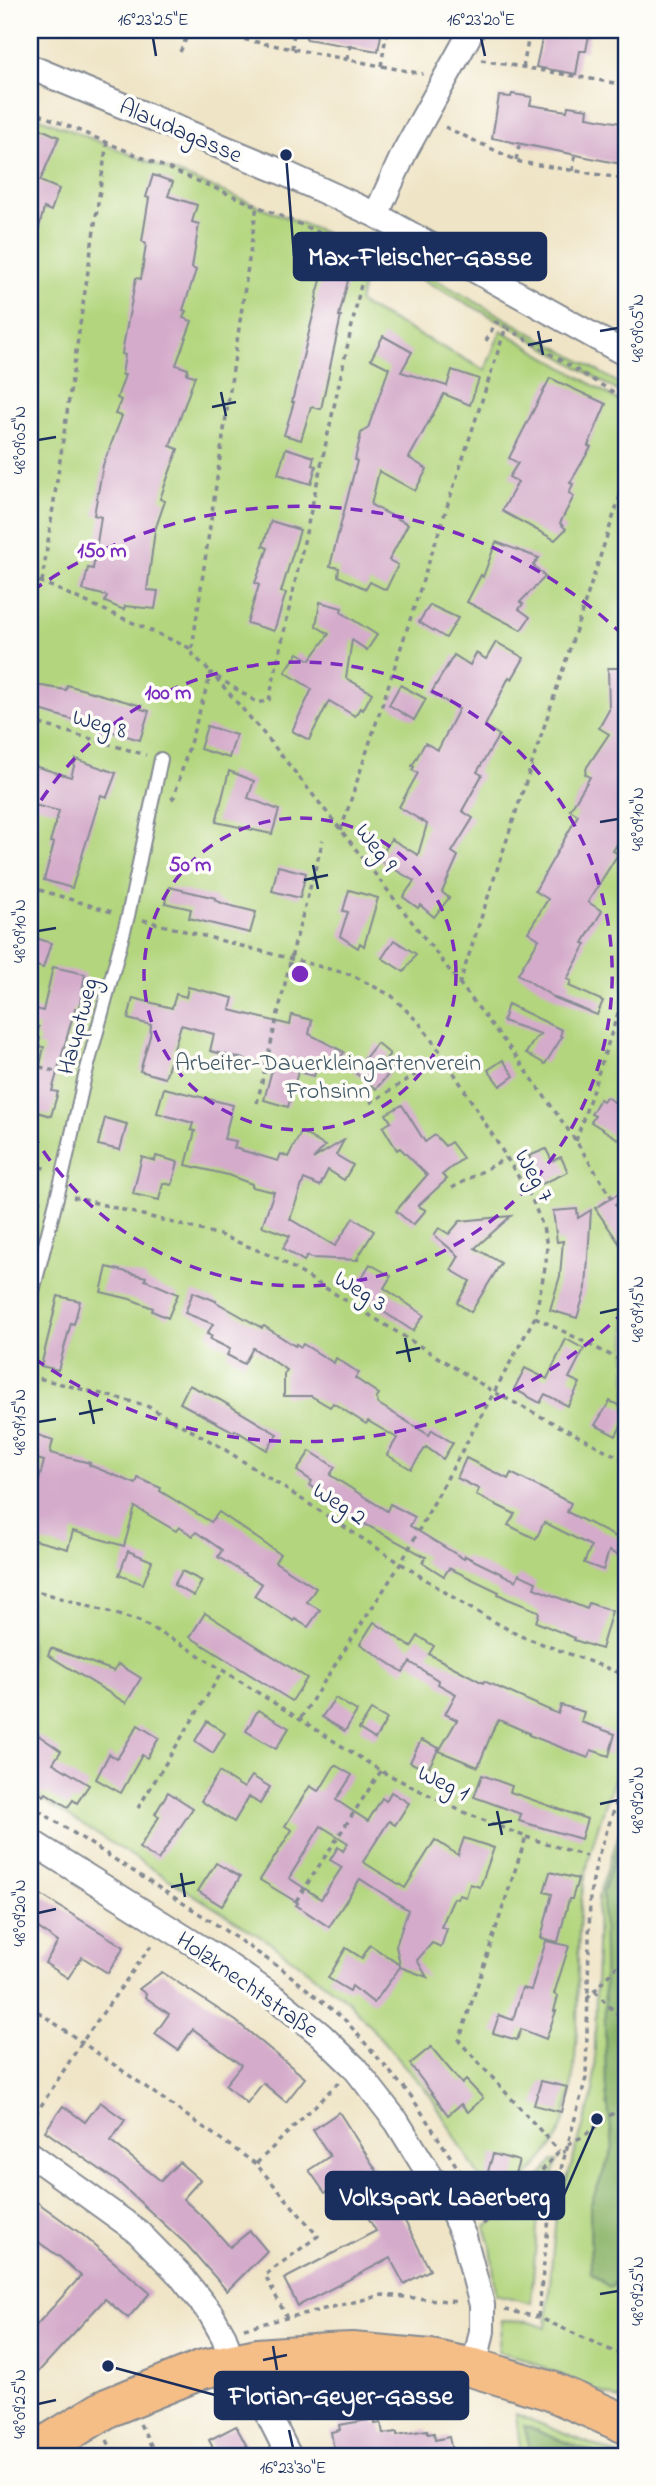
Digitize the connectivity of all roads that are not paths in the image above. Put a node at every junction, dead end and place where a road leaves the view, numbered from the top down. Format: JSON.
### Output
{"nodes":[{"id":1,"x":472,"y":30,"type":"edge"},
{"id":2,"x":30,"y":67,"type":"edge"},
{"id":3,"x":376,"y":215,"type":"junction"},
{"id":4,"x":626,"y":354,"type":"edge"},
{"id":5,"x":161,"y":759,"type":"road end"},
{"id":6,"x":30,"y":1303,"type":"edge"},
{"id":7,"x":30,"y":1840,"type":"edge"},
{"id":8,"x":30,"y":2154,"type":"edge"},
{"id":9,"x":238,"y":2352,"type":"junction"},
{"id":10,"x":474,"y":2368,"type":"junction"},
{"id":11,"x":626,"y":2424,"type":"edge"},
{"id":12,"x":31,"y":2452,"type":"edge"},
{"id":13,"x":289,"y":2456,"type":"edge"}],
"edges":[{"from":1,"to":3,"type":"street"},
{"from":2,"to":3,"type":"street","name":"Alaudagasse"},
{"from":3,"to":4,"type":"street","name":"Alaudagasse"},
{"from":5,"to":6,"type":"lane","name":"Hauptweg"},
{"from":7,"to":10,"type":"street","name":"Holzknechtstraße"},
{"from":8,"to":9,"type":"street"},
{"from":9,"to":10,"type":"main road"},
{"from":9,"to":12,"type":"main road"},
{"from":9,"to":13,"type":"street"},
{"from":10,"to":11,"type":"main road"}]}
